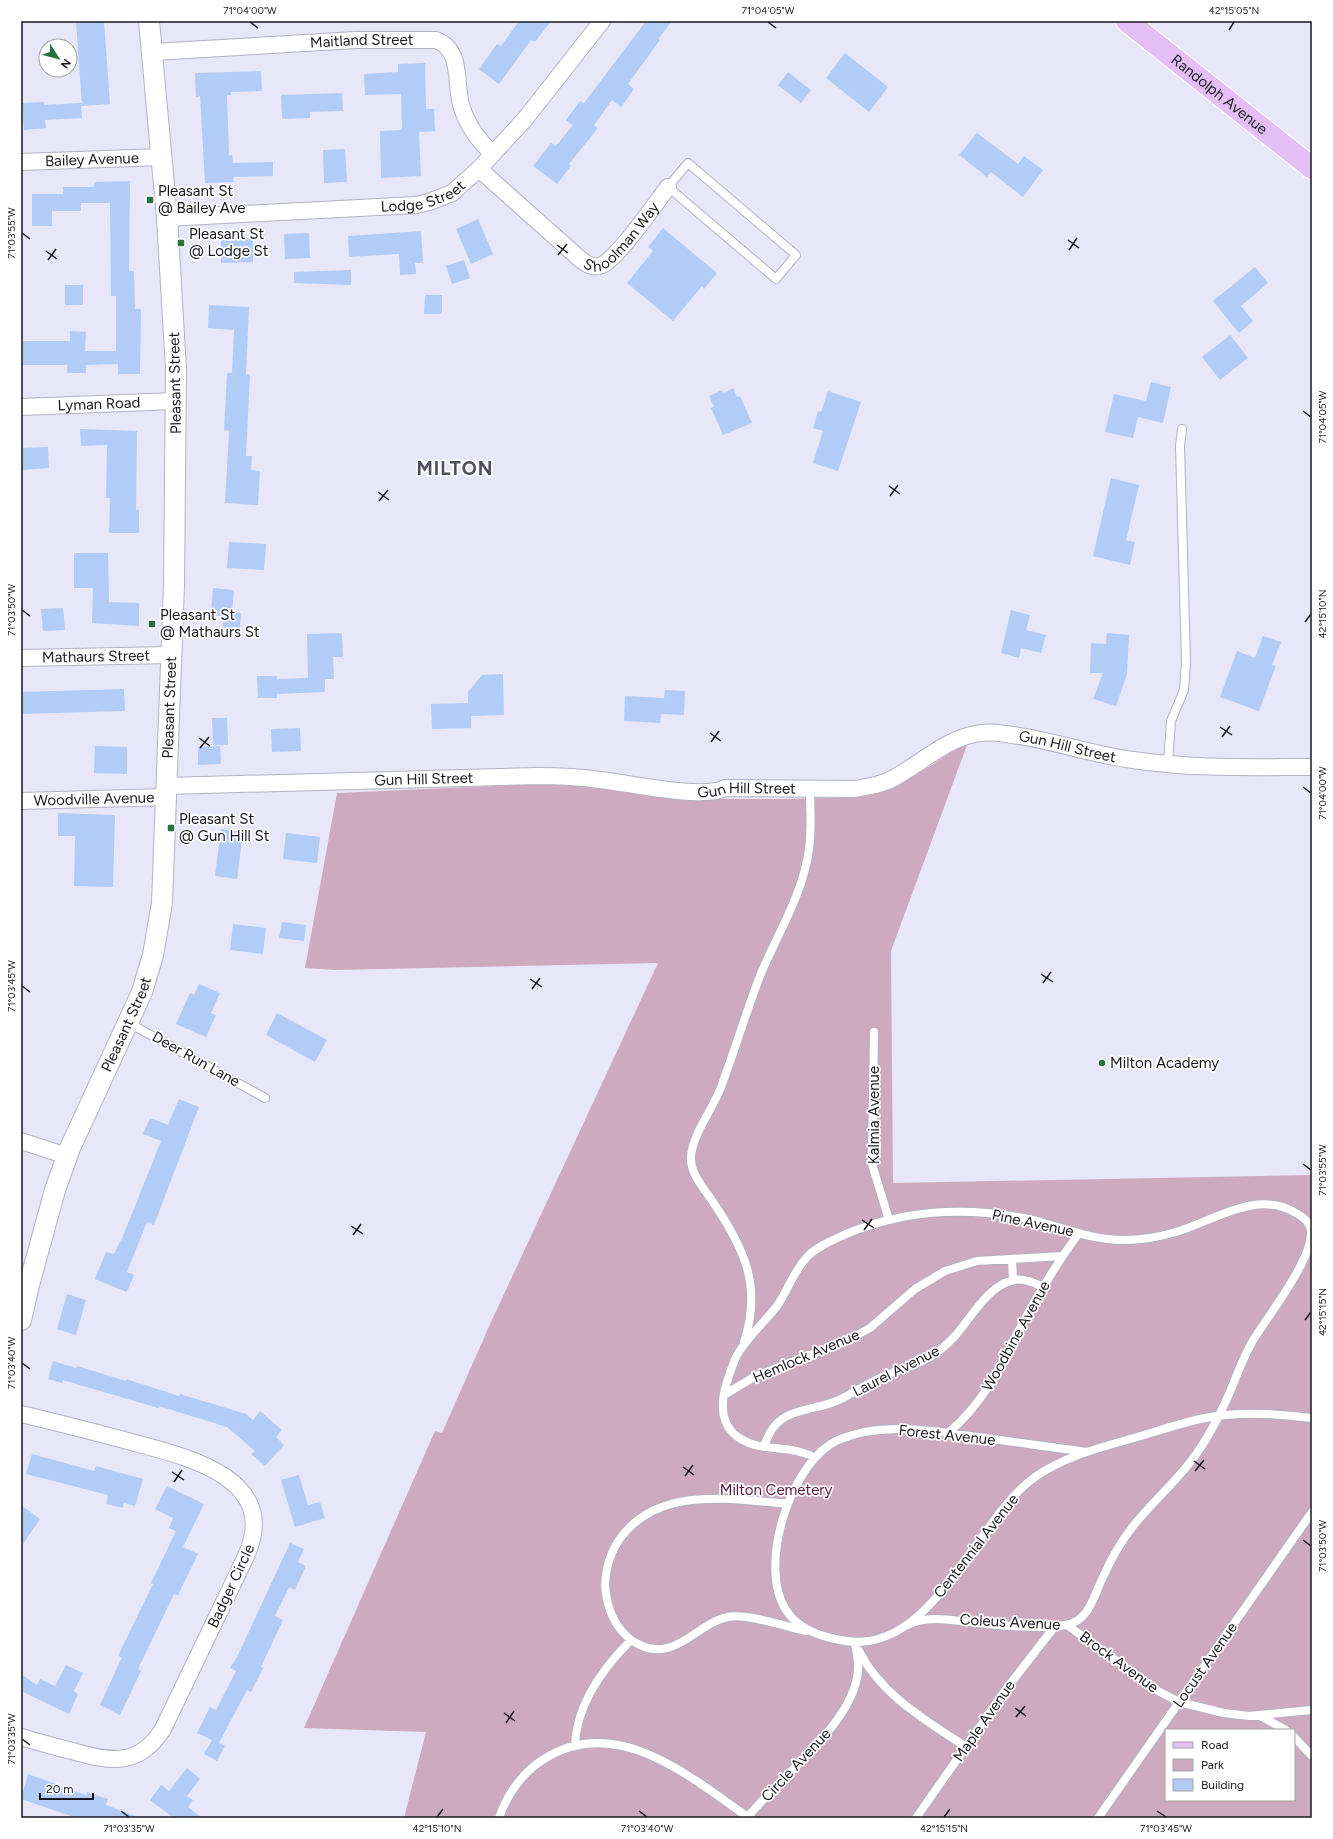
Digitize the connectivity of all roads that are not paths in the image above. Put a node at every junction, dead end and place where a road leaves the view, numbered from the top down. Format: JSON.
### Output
{"nodes":[{"id":1,"x":149,"y":21,"type":"edge"},
{"id":2,"x":602,"y":21,"type":"edge"},
{"id":3,"x":1127,"y":21,"type":"edge"},
{"id":4,"x":153,"y":52,"type":"junction"},
{"id":5,"x":493,"y":154,"type":"junction"},
{"id":6,"x":162,"y":157,"type":"junction"},
{"id":7,"x":21,"y":162,"type":"edge"},
{"id":8,"x":1312,"y":168,"type":"edge"},
{"id":9,"x":479,"y":169,"type":"junction"},
{"id":10,"x":668,"y":187,"type":"junction"},
{"id":11,"x":167,"y":218,"type":"junction"},
{"id":12,"x":176,"y":401,"type":"junction"},
{"id":13,"x":21,"y":407,"type":"edge"},
{"id":14,"x":1182,"y":429,"type":"dead end"},
{"id":15,"x":170,"y":655,"type":"junction"},
{"id":16,"x":21,"y":658,"type":"edge"},
{"id":17,"x":1168,"y":763,"type":"junction"},
{"id":18,"x":1312,"y":766,"type":"edge"},
{"id":19,"x":810,"y":789,"type":"junction"},
{"id":20,"x":166,"y":791,"type":"junction"},
{"id":21,"x":21,"y":801,"type":"edge"},
{"id":22,"x":128,"y":1022,"type":"junction"},
{"id":23,"x":874,"y":1032,"type":"dead end"},
{"id":24,"x":265,"y":1098,"type":"dead end"},
{"id":25,"x":21,"y":1141,"type":"edge"},
{"id":26,"x":67,"y":1156,"type":"junction"},
{"id":27,"x":889,"y":1220,"type":"junction"},
{"id":28,"x":1079,"y":1233,"type":"junction"},
{"id":29,"x":1062,"y":1256,"type":"junction"},
{"id":30,"x":1012,"y":1260,"type":"junction"},
{"id":31,"x":1013,"y":1280,"type":"junction"},
{"id":32,"x":1043,"y":1287,"type":"junction"},
{"id":33,"x":21,"y":1319,"type":"edge"},
{"id":34,"x":743,"y":1345,"type":"junction"},
{"id":35,"x":724,"y":1395,"type":"junction"},
{"id":36,"x":21,"y":1414,"type":"edge"},
{"id":37,"x":1219,"y":1416,"type":"junction"},
{"id":38,"x":1312,"y":1418,"type":"edge"},
{"id":39,"x":948,"y":1433,"type":"junction"},
{"id":40,"x":764,"y":1447,"type":"junction"},
{"id":41,"x":1087,"y":1452,"type":"junction"},
{"id":42,"x":815,"y":1458,"type":"junction"},
{"id":43,"x":788,"y":1504,"type":"junction"},
{"id":44,"x":1312,"y":1512,"type":"edge"},
{"id":45,"x":907,"y":1624,"type":"junction"},
{"id":46,"x":1068,"y":1625,"type":"junction"},
{"id":47,"x":1055,"y":1626,"type":"junction"},
{"id":48,"x":814,"y":1633,"type":"junction"},
{"id":49,"x":631,"y":1640,"type":"junction"},
{"id":50,"x":855,"y":1643,"type":"junction"},
{"id":51,"x":1179,"y":1702,"type":"junction"},
{"id":52,"x":1312,"y":1710,"type":"edge"},
{"id":53,"x":1260,"y":1716,"type":"junction"},
{"id":54,"x":1284,"y":1729,"type":"edge"},
{"id":55,"x":21,"y":1737,"type":"edge"},
{"id":56,"x":1295,"y":1738,"type":"edge"},
{"id":57,"x":575,"y":1746,"type":"junction"},
{"id":58,"x":966,"y":1747,"type":"junction"},
{"id":59,"x":1312,"y":1756,"type":"edge"},
{"id":60,"x":499,"y":1818,"type":"edge"},
{"id":61,"x":747,"y":1818,"type":"edge"},
{"id":62,"x":916,"y":1818,"type":"edge"},
{"id":63,"x":1098,"y":1818,"type":"edge"}],
"edges":[{"from":1,"to":4,"type":"street","name":"Pleasant Street"},
{"from":2,"to":5,"type":"street","name":"Lodge Street"},
{"from":3,"to":8,"type":"main road","name":"Randolph Avenue"},
{"from":4,"to":5,"type":"street","name":"Maitland Street"},
{"from":4,"to":6,"type":"street","name":"Pleasant Street"},
{"from":5,"to":9,"type":"street","name":"Lodge Street"},
{"from":6,"to":7,"type":"street","name":"Bailey Avenue"},
{"from":6,"to":11,"type":"street","name":"Pleasant Street"},
{"from":9,"to":10,"type":"street","name":"Shoolman Way"},
{"from":9,"to":11,"type":"street","name":"Lodge Street"},
{"from":10,"to":10,"type":"lane"},
{"from":11,"to":12,"type":"street","name":"Pleasant Street"},
{"from":12,"to":13,"type":"street","name":"Lyman Road"},
{"from":12,"to":15,"type":"street","name":"Pleasant Street"},
{"from":14,"to":17,"type":"lane"},
{"from":15,"to":16,"type":"street","name":"Mathaurs Street"},
{"from":15,"to":20,"type":"street","name":"Pleasant Street"},
{"from":17,"to":18,"type":"street","name":"Gun Hill Street"},
{"from":17,"to":19,"type":"street","name":"Gun Hill Street"},
{"from":19,"to":20,"type":"street","name":"Gun Hill Street"},
{"from":19,"to":34,"type":"lane"},
{"from":20,"to":21,"type":"street","name":"Woodville Avenue"},
{"from":20,"to":22,"type":"street","name":"Pleasant Street"},
{"from":22,"to":24,"type":"lane","name":"Deer Run Lane"},
{"from":22,"to":26,"type":"street","name":"Pleasant Street"},
{"from":23,"to":27,"type":"lane","name":"Kalmia Avenue"},
{"from":25,"to":26,"type":"street"},
{"from":26,"to":33,"type":"street","name":"Pleasant Street"},
{"from":27,"to":28,"type":"lane","name":"Pine Avenue"},
{"from":27,"to":34,"type":"lane","name":"Pine Avenue"},
{"from":28,"to":29,"type":"lane","name":"Woodbine Avenue"},
{"from":28,"to":37,"type":"lane","name":"Pine Avenue"},
{"from":29,"to":30,"type":"lane","name":"Hemlock Avenue"},
{"from":29,"to":32,"type":"lane","name":"Woodbine Avenue"},
{"from":30,"to":31,"type":"lane"},
{"from":30,"to":35,"type":"lane","name":"Hemlock Avenue"},
{"from":31,"to":32,"type":"lane"},
{"from":31,"to":40,"type":"lane","name":"Laurel Avenue"},
{"from":32,"to":39,"type":"lane","name":"Woodbine Avenue"},
{"from":34,"to":35,"type":"lane","name":"Pine Avenue"},
{"from":35,"to":40,"type":"lane","name":"Pine Avenue"},
{"from":36,"to":55,"type":"street","name":"Badger Circle"},
{"from":37,"to":38,"type":"lane","name":"Centennial Avenue"},
{"from":37,"to":41,"type":"lane","name":"Centennial Avenue"},
{"from":37,"to":46,"type":"lane","name":"Coleus Avenue"},
{"from":39,"to":41,"type":"lane","name":"Forest Avenue"},
{"from":39,"to":42,"type":"lane","name":"Forest Avenue"},
{"from":40,"to":42,"type":"lane","name":"Pine Avenue"},
{"from":41,"to":45,"type":"lane","name":"Centennial Avenue"},
{"from":42,"to":43,"type":"lane","name":"Centennial Avenue"},
{"from":43,"to":48,"type":"lane","name":"Centennial Avenue"},
{"from":43,"to":49,"type":"lane"},
{"from":44,"to":51,"type":"lane","name":"Locust Avenue"},
{"from":45,"to":47,"type":"lane","name":"Coleus Avenue"},
{"from":45,"to":50,"type":"lane","name":"Centennial Avenue"},
{"from":46,"to":47,"type":"lane","name":"Coleus Avenue"},
{"from":46,"to":51,"type":"lane","name":"Brock Avenue"},
{"from":47,"to":58,"type":"lane","name":"Maple Avenue"},
{"from":48,"to":49,"type":"lane"},
{"from":48,"to":50,"type":"lane","name":"Centennial Avenue"},
{"from":49,"to":57,"type":"lane"},
{"from":50,"to":58,"type":"lane"},
{"from":50,"to":61,"type":"lane","name":"Circle Avenue"},
{"from":51,"to":53,"type":"lane","name":"Brock Avenue"},
{"from":51,"to":63,"type":"lane","name":"Locust Avenue"},
{"from":52,"to":53,"type":"lane","name":"Brock Avenue"},
{"from":53,"to":54,"type":"lane"},
{"from":56,"to":59,"type":"lane"},
{"from":57,"to":60,"type":"lane","name":"Circle Avenue"},
{"from":57,"to":61,"type":"lane","name":"Circle Avenue"},
{"from":58,"to":62,"type":"lane","name":"Maple Avenue"}]}
